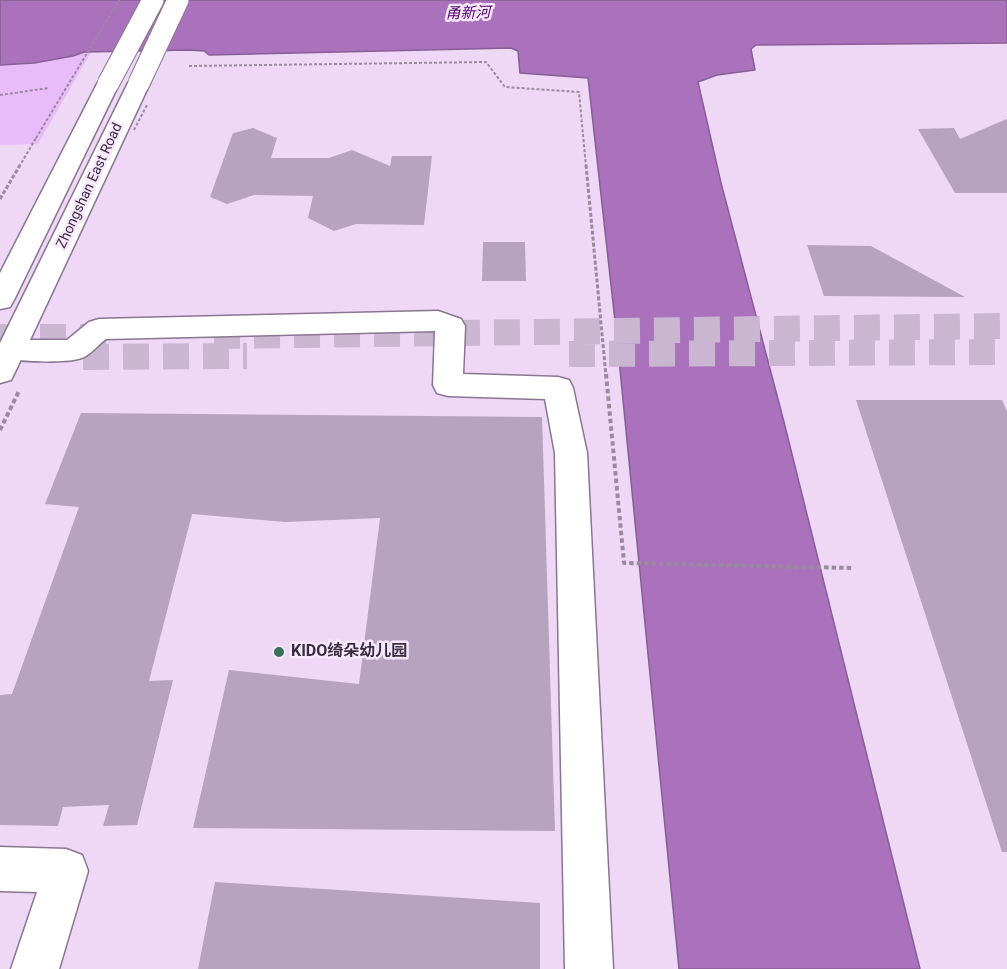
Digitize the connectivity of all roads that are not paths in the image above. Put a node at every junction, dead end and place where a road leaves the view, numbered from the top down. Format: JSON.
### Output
{"nodes":[{"id":1,"x":153,"y":0,"type":"edge"},
{"id":2,"x":178,"y":0,"type":"edge"},
{"id":3,"x":0,"y":300,"type":"edge"},
{"id":4,"x":32,"y":310,"type":"junction"},
{"id":5,"x":0,"y":311,"type":"edge"},
{"id":6,"x":5,"y":361,"type":"edge"},
{"id":7,"x":0,"y":869,"type":"edge"},
{"id":8,"x":36,"y":969,"type":"edge"},
{"id":9,"x":589,"y":969,"type":"edge"}],
"edges":[{"from":1,"to":3,"type":"main road","name":"Zhongshan East Road","bridge":true},
{"from":2,"to":4,"type":"main road","name":"Zhongshan East Road","bridge":true},
{"from":4,"to":5,"type":"main road"},
{"from":4,"to":6,"type":"main road","name":"Zhongshan East Road"},
{"from":6,"to":9,"type":"main road"},
{"from":7,"to":8,"type":"main road"}]}
